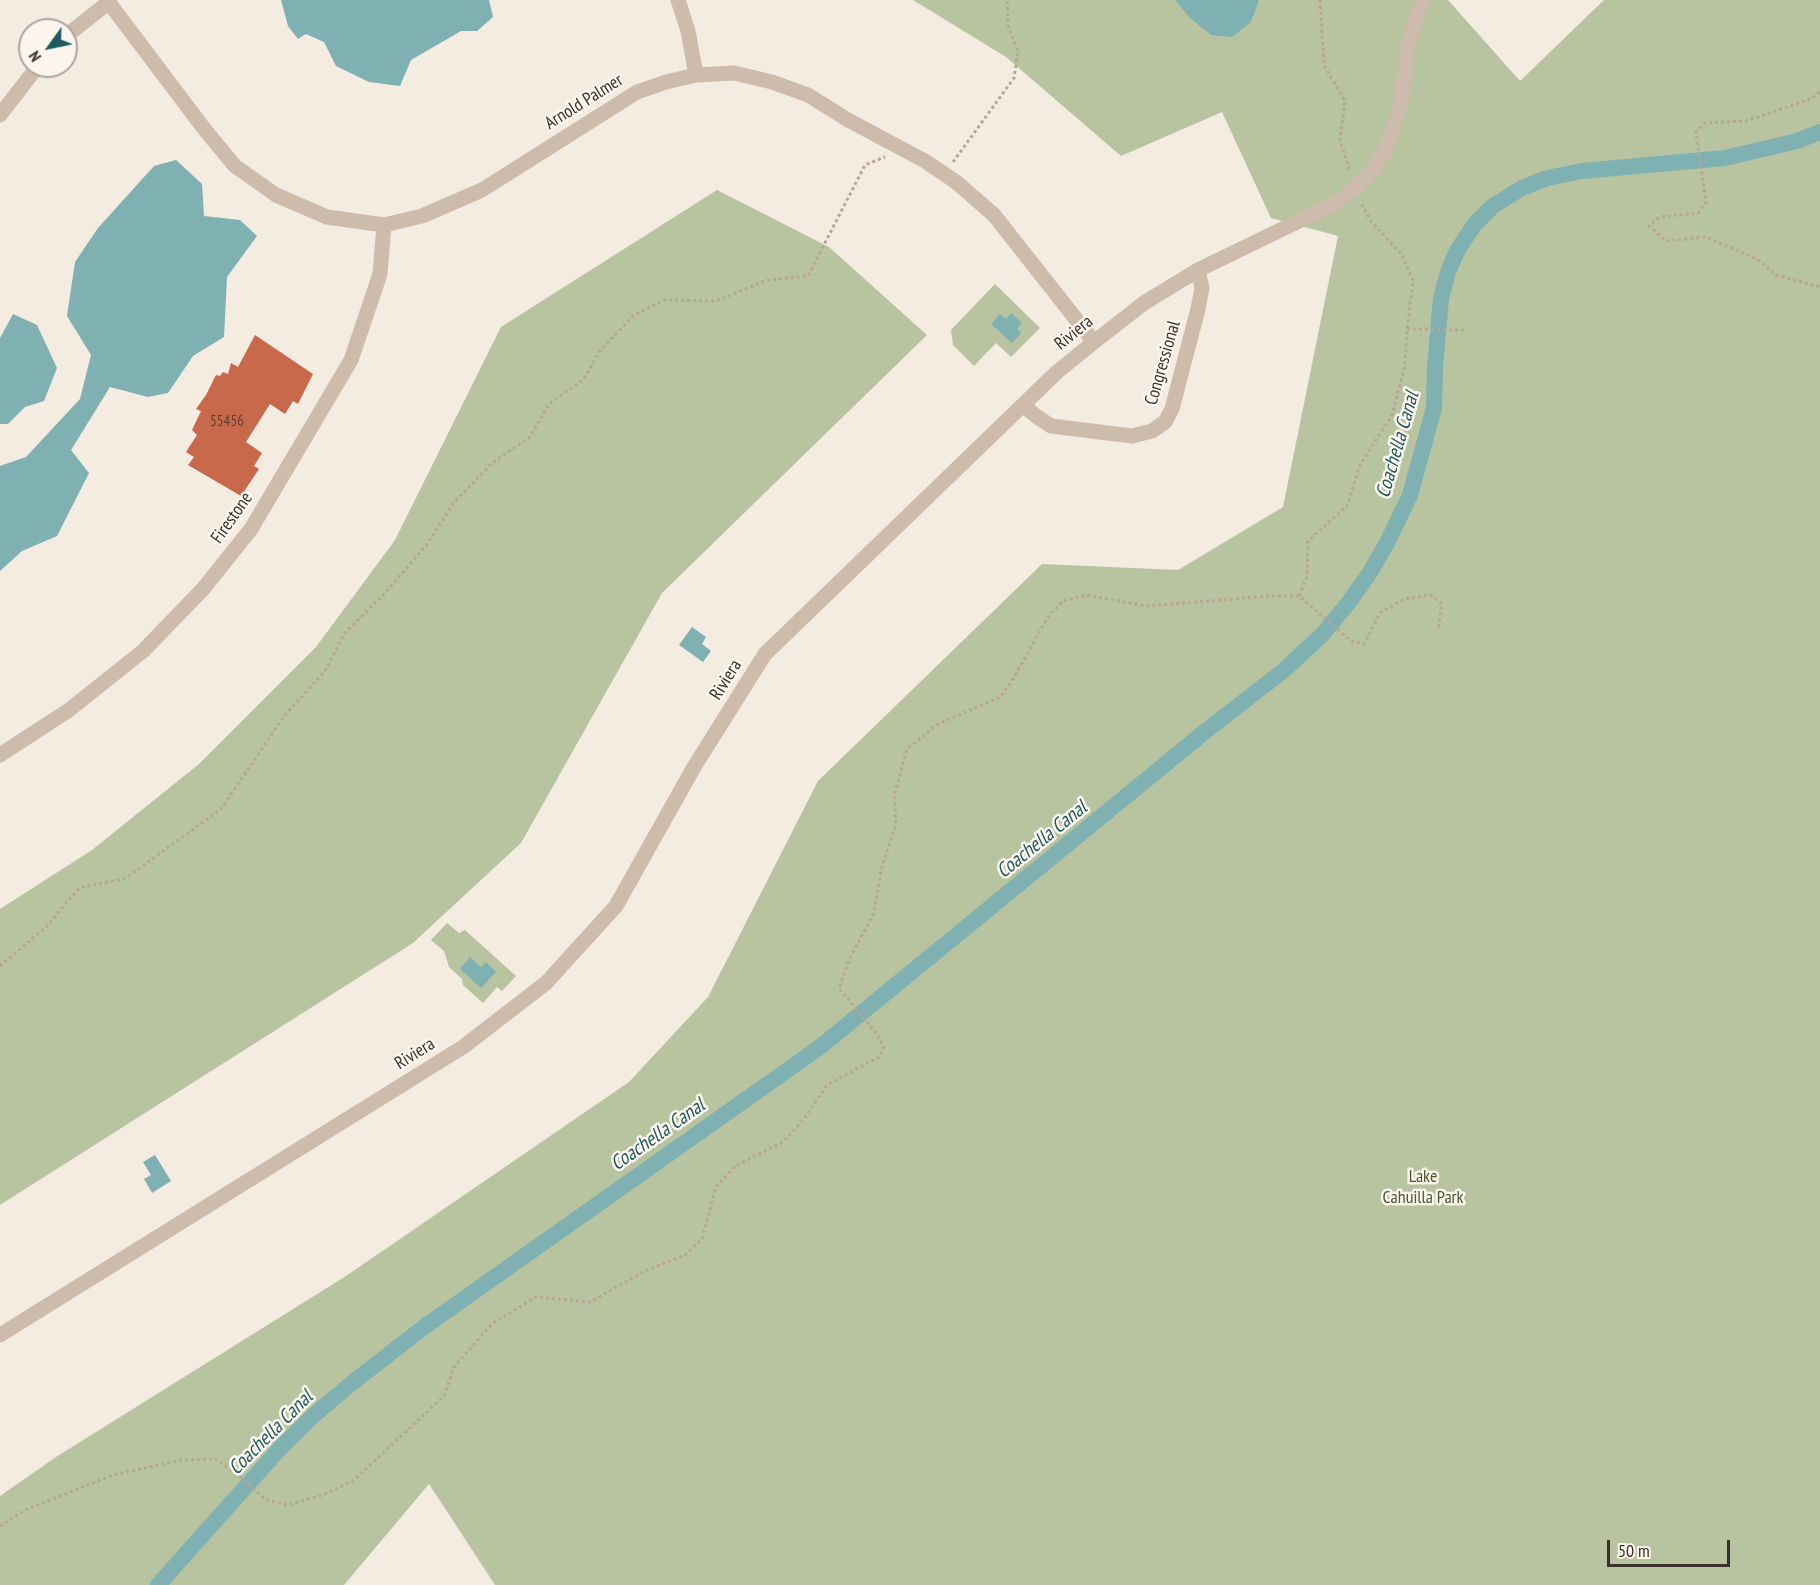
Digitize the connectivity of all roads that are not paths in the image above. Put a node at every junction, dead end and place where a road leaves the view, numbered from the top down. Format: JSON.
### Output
{"nodes":[{"id":1,"x":678,"y":0,"type":"edge"},
{"id":2,"x":1423,"y":0,"type":"edge"},
{"id":3,"x":108,"y":1,"type":"edge"},
{"id":4,"x":78,"y":26,"type":"edge"},
{"id":5,"x":696,"y":75,"type":"junction"},
{"id":6,"x":29,"y":78,"type":"edge"},
{"id":7,"x":0,"y":115,"type":"edge"},
{"id":8,"x":384,"y":225,"type":"junction"},
{"id":9,"x":1198,"y":270,"type":"junction"},
{"id":10,"x":1094,"y":342,"type":"junction"},
{"id":11,"x":1023,"y":405,"type":"junction"},
{"id":12,"x":0,"y":755,"type":"edge"},
{"id":13,"x":0,"y":1335,"type":"edge"}],
"edges":[{"from":1,"to":5,"type":"street"},
{"from":2,"to":9,"type":"street","name":"Riviera"},
{"from":3,"to":4,"type":"street"},
{"from":3,"to":8,"type":"street","name":"Arnold Palmer"},
{"from":5,"to":8,"type":"street","name":"Arnold Palmer"},
{"from":5,"to":10,"type":"street","name":"Arnold Palmer"},
{"from":6,"to":7,"type":"street"},
{"from":8,"to":12,"type":"street","name":"Firestone"},
{"from":9,"to":10,"type":"street","name":"Riviera"},
{"from":9,"to":11,"type":"street","name":"Congressional"},
{"from":10,"to":11,"type":"street","name":"Riviera"},
{"from":11,"to":13,"type":"street","name":"Riviera"}]}
